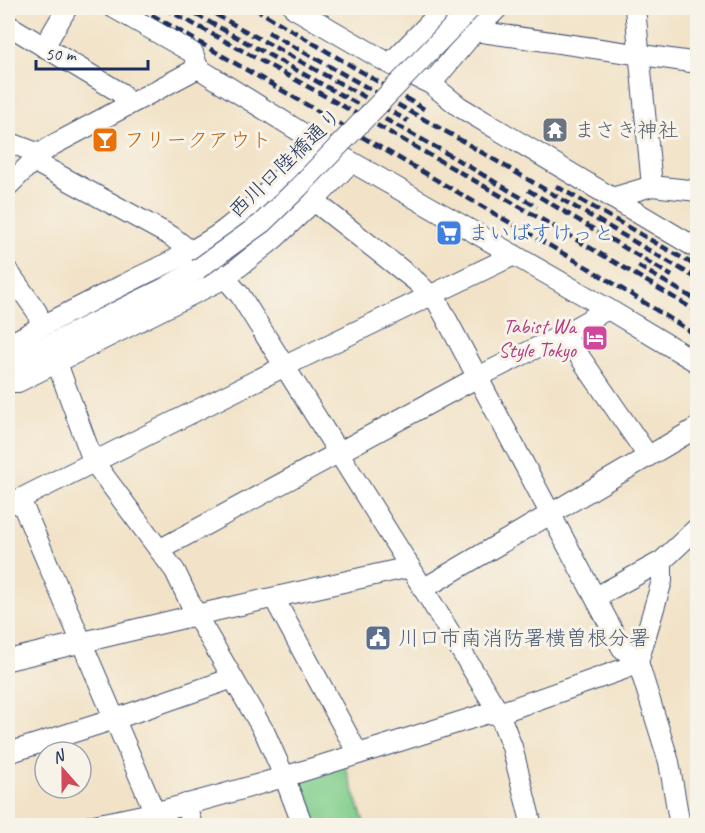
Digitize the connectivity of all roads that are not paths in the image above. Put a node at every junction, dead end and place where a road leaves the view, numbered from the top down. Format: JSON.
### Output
{"nodes":[{"id":1,"x":66,"y":8,"type":"edge"},
{"id":2,"x":114,"y":8,"type":"edge"},
{"id":3,"x":294,"y":8,"type":"edge"},
{"id":4,"x":471,"y":8,"type":"edge"},
{"id":5,"x":498,"y":8,"type":"edge"},
{"id":6,"x":634,"y":8,"type":"edge"},
{"id":7,"x":441,"y":9,"type":"edge"},
{"id":8,"x":8,"y":26,"type":"edge"},
{"id":9,"x":475,"y":31,"type":"junction"},
{"id":10,"x":44,"y":47,"type":"junction"},
{"id":11,"x":639,"y":55,"type":"junction"},
{"id":12,"x":698,"y":63,"type":"edge"},
{"id":13,"x":390,"y":64,"type":"junction"},
{"id":14,"x":198,"y":68,"type":"junction"},
{"id":15,"x":431,"y":84,"type":"junction"},
{"id":16,"x":128,"y":105,"type":"junction"},
{"id":17,"x":315,"y":141,"type":"junction"},
{"id":18,"x":8,"y":142,"type":"edge"},
{"id":19,"x":37,"y":158,"type":"junction"},
{"id":20,"x":351,"y":162,"type":"junction"},
{"id":21,"x":8,"y":186,"type":"edge"},
{"id":22,"x":652,"y":186,"type":"junction"},
{"id":23,"x":698,"y":190,"type":"edge"},
{"id":24,"x":612,"y":198,"type":"junction"},
{"id":25,"x":314,"y":201,"type":"junction"},
{"id":26,"x":698,"y":249,"type":"edge"},
{"id":27,"x":514,"y":255,"type":"junction"},
{"id":28,"x":195,"y":260,"type":"junction"},
{"id":29,"x":8,"y":270,"type":"edge"},
{"id":30,"x":225,"y":278,"type":"junction"},
{"id":31,"x":432,"y":296,"type":"junction"},
{"id":32,"x":608,"y":309,"type":"junction"},
{"id":33,"x":42,"y":326,"type":"junction"},
{"id":34,"x":564,"y":334,"type":"junction"},
{"id":35,"x":8,"y":345,"type":"edge"},
{"id":36,"x":57,"y":363,"type":"junction"},
{"id":37,"x":698,"y":363,"type":"edge"},
{"id":38,"x":8,"y":365,"type":"edge"},
{"id":39,"x":285,"y":366,"type":"junction"},
{"id":40,"x":478,"y":377,"type":"junction"},
{"id":41,"x":8,"y":382,"type":"edge"},
{"id":42,"x":698,"y":427,"type":"edge"},
{"id":43,"x":339,"y":453,"type":"junction"},
{"id":44,"x":648,"y":456,"type":"junction"},
{"id":45,"x":93,"y":461,"type":"junction"},
{"id":46,"x":14,"y":502,"type":"edge"},
{"id":47,"x":551,"y":514,"type":"junction"},
{"id":48,"x":698,"y":527,"type":"edge"},
{"id":49,"x":159,"y":550,"type":"junction"},
{"id":50,"x":662,"y":561,"type":"junction"},
{"id":51,"x":410,"y":567,"type":"junction"},
{"id":52,"x":423,"y":589,"type":"junction"},
{"id":53,"x":274,"y":597,"type":"junction"},
{"id":54,"x":596,"y":597,"type":"junction"},
{"id":55,"x":196,"y":615,"type":"junction"},
{"id":56,"x":82,"y":642,"type":"junction"},
{"id":57,"x":8,"y":660,"type":"edge"},
{"id":58,"x":638,"y":662,"type":"junction"},
{"id":59,"x":233,"y":678,"type":"junction"},
{"id":60,"x":499,"y":713,"type":"junction"},
{"id":61,"x":115,"y":719,"type":"junction"},
{"id":62,"x":8,"y":753,"type":"edge"},
{"id":63,"x":358,"y":754,"type":"junction"},
{"id":64,"x":284,"y":776,"type":"junction"},
{"id":65,"x":186,"y":804,"type":"junction"},
{"id":66,"x":155,"y":813,"type":"junction"},
{"id":67,"x":133,"y":821,"type":"edge"},
{"id":68,"x":90,"y":825,"type":"edge"},
{"id":69,"x":192,"y":825,"type":"edge"},
{"id":70,"x":303,"y":825,"type":"edge"},
{"id":71,"x":532,"y":825,"type":"edge"},
{"id":72,"x":680,"y":825,"type":"edge"}],
"edges":[{"from":1,"to":10,"type":"street"},
{"from":2,"to":14,"type":"street"},
{"from":3,"to":13,"type":"street"},
{"from":4,"to":28,"type":"street","name":"西川口陸橋通り","bridge":true},
{"from":5,"to":9,"type":"street"},
{"from":6,"to":11,"type":"street"},
{"from":7,"to":9,"type":"street"},
{"from":7,"to":13,"type":"street"},
{"from":8,"to":10,"type":"street"},
{"from":9,"to":11,"type":"street"},
{"from":9,"to":15,"type":"street"},
{"from":10,"to":16,"type":"street"},
{"from":11,"to":12,"type":"street"},
{"from":11,"to":22,"type":"street"},
{"from":13,"to":15,"type":"street"},
{"from":14,"to":16,"type":"street"},
{"from":14,"to":17,"type":"street"},
{"from":15,"to":24,"type":"street"},
{"from":16,"to":19,"type":"street"},
{"from":17,"to":20,"type":"street"},
{"from":17,"to":28,"type":"street"},
{"from":18,"to":19,"type":"street"},
{"from":19,"to":21,"type":"street"},
{"from":19,"to":28,"type":"street"},
{"from":20,"to":25,"type":"street"},
{"from":20,"to":27,"type":"street"},
{"from":22,"to":23,"type":"street"},
{"from":22,"to":24,"type":"street"},
{"from":24,"to":26,"type":"street"},
{"from":25,"to":30,"type":"street"},
{"from":25,"to":31,"type":"street"},
{"from":27,"to":31,"type":"street"},
{"from":27,"to":32,"type":"street"},
{"from":28,"to":30,"type":"street"},
{"from":28,"to":33,"type":"street"},
{"from":28,"to":38,"type":"street","name":"西川口陸橋通り"},
{"from":29,"to":33,"type":"street"},
{"from":30,"to":36,"type":"street"},
{"from":30,"to":39,"type":"street"},
{"from":31,"to":39,"type":"street"},
{"from":31,"to":40,"type":"street"},
{"from":32,"to":34,"type":"street"},
{"from":32,"to":37,"type":"street"},
{"from":33,"to":35,"type":"street"},
{"from":34,"to":40,"type":"street"},
{"from":34,"to":44,"type":"street"},
{"from":36,"to":41,"type":"street"},
{"from":36,"to":45,"type":"street"},
{"from":39,"to":43,"type":"street"},
{"from":39,"to":45,"type":"street"},
{"from":40,"to":43,"type":"street"},
{"from":40,"to":47,"type":"street"},
{"from":42,"to":44,"type":"street"},
{"from":43,"to":49,"type":"street"},
{"from":43,"to":51,"type":"street"},
{"from":44,"to":47,"type":"street"},
{"from":45,"to":46,"type":"street"},
{"from":45,"to":49,"type":"street"},
{"from":46,"to":56,"type":"street"},
{"from":47,"to":52,"type":"street"},
{"from":47,"to":54,"type":"street"},
{"from":48,"to":50,"type":"street"},
{"from":49,"to":55,"type":"street"},
{"from":50,"to":54,"type":"street"},
{"from":50,"to":58,"type":"street"},
{"from":51,"to":52,"type":"street"},
{"from":51,"to":53,"type":"street"},
{"from":52,"to":60,"type":"street"},
{"from":53,"to":55,"type":"street"},
{"from":53,"to":63,"type":"street"},
{"from":54,"to":58,"type":"street"},
{"from":55,"to":56,"type":"street"},
{"from":55,"to":59,"type":"street"},
{"from":56,"to":57,"type":"street"},
{"from":56,"to":61,"type":"street"},
{"from":58,"to":60,"type":"street"},
{"from":58,"to":72,"type":"street"},
{"from":59,"to":61,"type":"street"},
{"from":59,"to":64,"type":"street"},
{"from":60,"to":63,"type":"street"},
{"from":60,"to":71,"type":"street"},
{"from":61,"to":62,"type":"street"},
{"from":61,"to":66,"type":"street"},
{"from":63,"to":64,"type":"street"},
{"from":64,"to":65,"type":"street"},
{"from":64,"to":70,"type":"street"},
{"from":65,"to":66,"type":"street"},
{"from":65,"to":69,"type":"street"},
{"from":66,"to":67,"type":"street"},
{"from":67,"to":68,"type":"street"}]}
